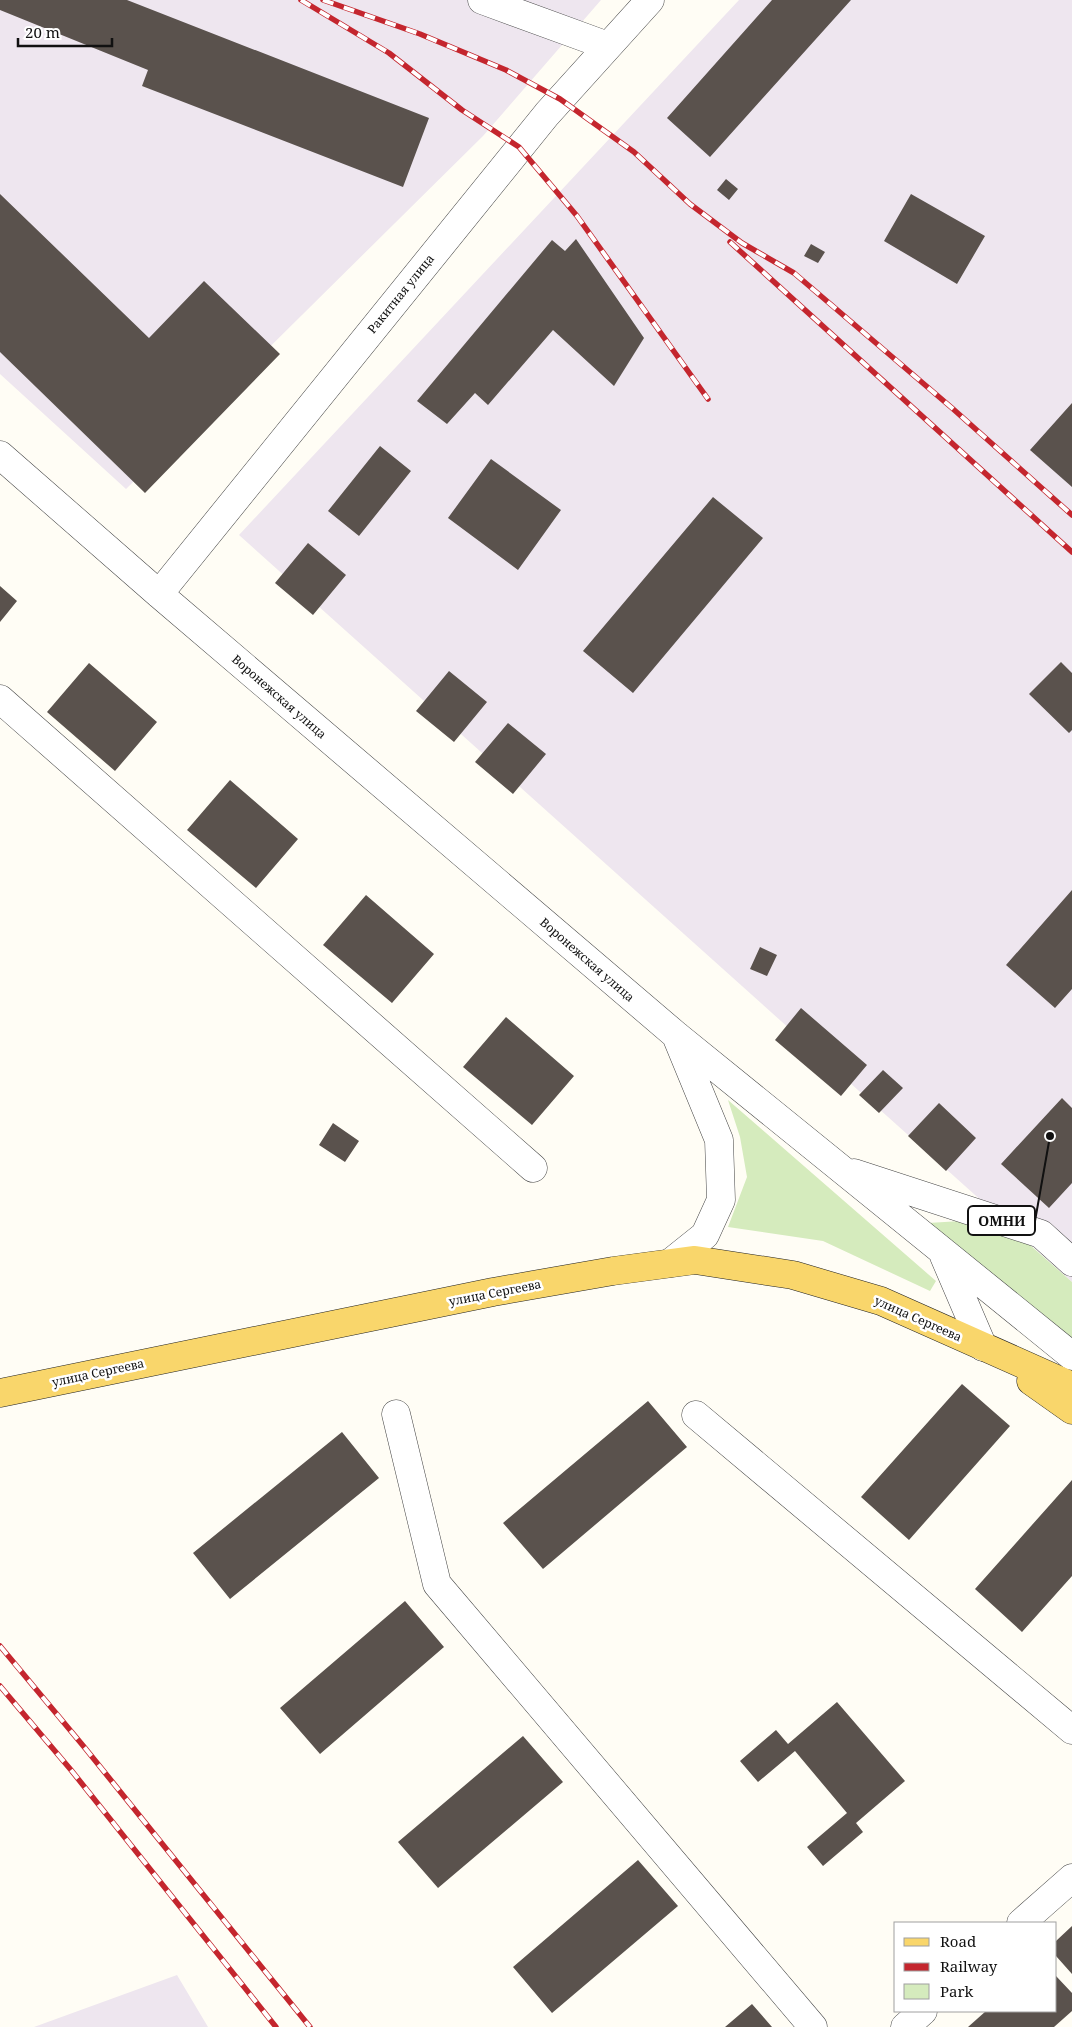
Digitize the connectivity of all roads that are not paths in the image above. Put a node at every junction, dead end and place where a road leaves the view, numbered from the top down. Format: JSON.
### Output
{"nodes":[{"id":1,"x":482,"y":0,"type":"edge"},
{"id":2,"x":650,"y":0,"type":"edge"},
{"id":3,"x":608,"y":46,"type":"junction"},
{"id":4,"x":0,"y":455,"type":"edge"},
{"id":5,"x":159,"y":594,"type":"junction"},
{"id":6,"x":0,"y":699,"type":"edge"},
{"id":7,"x":677,"y":1036,"type":"junction"},
{"id":8,"x":534,"y":1168,"type":"dead end"},
{"id":9,"x":839,"y":1168,"type":"junction"},
{"id":10,"x":942,"y":1252,"type":"junction"},
{"id":11,"x":1072,"y":1262,"type":"edge"},
{"id":12,"x":670,"y":1263,"type":"junction"},
{"id":13,"x":982,"y":1347,"type":"junction"},
{"id":14,"x":1072,"y":1356,"type":"edge"},
{"id":15,"x":1072,"y":1386,"type":"edge"},
{"id":16,"x":0,"y":1393,"type":"edge"},
{"id":17,"x":1072,"y":1410,"type":"edge"},
{"id":18,"x":396,"y":1414,"type":"dead end"},
{"id":19,"x":696,"y":1415,"type":"dead end"},
{"id":20,"x":1072,"y":1730,"type":"edge"},
{"id":21,"x":1072,"y":1878,"type":"edge"},
{"id":22,"x":1022,"y":1922,"type":"edge"},
{"id":23,"x":922,"y":2012,"type":"edge"},
{"id":24,"x":812,"y":2027,"type":"edge"},
{"id":25,"x":905,"y":2027,"type":"edge"}],
"edges":[{"from":1,"to":3,"type":"street"},
{"from":2,"to":3,"type":"street","name":"Ракитная улица"},
{"from":3,"to":5,"type":"street","name":"Ракитная улица"},
{"from":4,"to":5,"type":"street","name":"Воронежская улица"},
{"from":5,"to":7,"type":"street","name":"Воронежская улица"},
{"from":6,"to":8,"type":"street"},
{"from":7,"to":9,"type":"street","name":"Воронежская улица"},
{"from":7,"to":12,"type":"street"},
{"from":9,"to":10,"type":"street","name":"Воронежская улица"},
{"from":9,"to":11,"type":"street"},
{"from":10,"to":13,"type":"street","name":"Воронежская улица"},
{"from":10,"to":14,"type":"street"},
{"from":12,"to":13,"type":"main road","name":"улица Сергеева"},
{"from":12,"to":16,"type":"main road","name":"улица Сергеева"},
{"from":13,"to":15,"type":"main road"},
{"from":13,"to":17,"type":"main road"},
{"from":18,"to":24,"type":"street"},
{"from":19,"to":20,"type":"street"},
{"from":21,"to":22,"type":"street"},
{"from":23,"to":25,"type":"street"}]}
